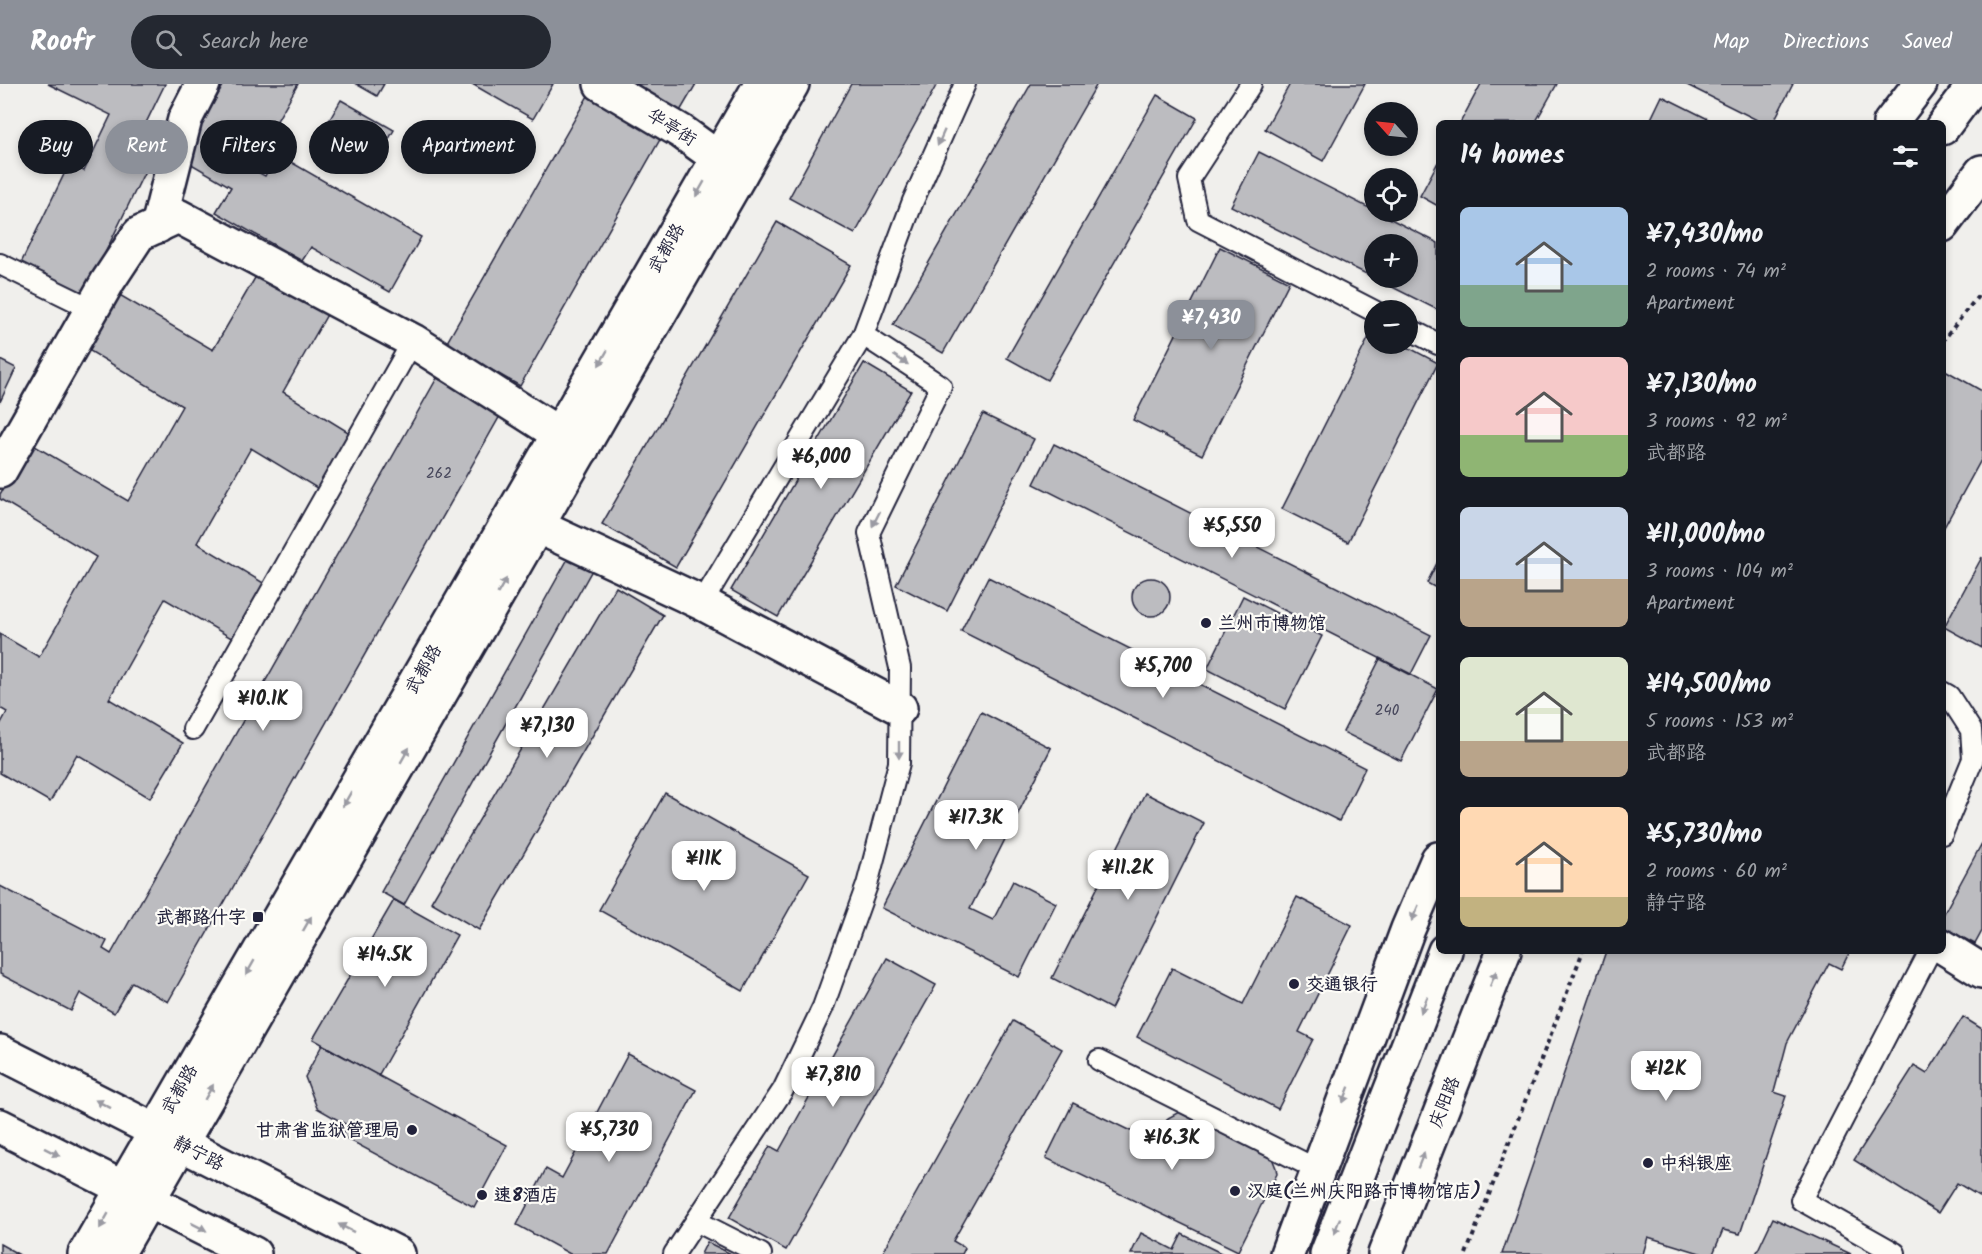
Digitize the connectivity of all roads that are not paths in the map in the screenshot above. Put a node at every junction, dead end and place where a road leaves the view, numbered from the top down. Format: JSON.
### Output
{"nodes":[{"id":1,"x":203,"y":84,"type":"edge"},
{"id":2,"x":602,"y":84,"type":"edge"},
{"id":3,"x":761,"y":84,"type":"edge"},
{"id":4,"x":792,"y":84,"type":"edge"},
{"id":5,"x":965,"y":84,"type":"edge"},
{"id":6,"x":1251,"y":84,"type":"edge"},
{"id":7,"x":1920,"y":84,"type":"edge"},
{"id":8,"x":1976,"y":84,"type":"edge"},
{"id":9,"x":1892,"y":120,"type":"edge"},
{"id":10,"x":1946,"y":123,"type":"edge"},
{"id":11,"x":729,"y":166,"type":"junction"},
{"id":12,"x":1982,"y":172,"type":"edge"},
{"id":13,"x":1946,"y":220,"type":"edge"},
{"id":14,"x":158,"y":226,"type":"junction"},
{"id":15,"x":0,"y":264,"type":"edge"},
{"id":16,"x":1364,"y":306,"type":"edge"},
{"id":17,"x":92,"y":309,"type":"junction"},
{"id":18,"x":1418,"y":334,"type":"edge"},
{"id":19,"x":863,"y":335,"type":"junction"},
{"id":20,"x":413,"y":341,"type":"junction"},
{"id":21,"x":1436,"y":343,"type":"edge"},
{"id":22,"x":570,"y":442,"type":"junction"},
{"id":23,"x":0,"y":471,"type":"edge"},
{"id":24,"x":537,"y":526,"type":"junction"},
{"id":25,"x":702,"y":603,"type":"junction"},
{"id":26,"x":1946,"y":694,"type":"edge"},
{"id":27,"x":900,"y":708,"type":"junction"},
{"id":28,"x":193,"y":729,"type":"dead end"},
{"id":29,"x":1946,"y":824,"type":"edge"},
{"id":30,"x":1436,"y":864,"type":"edge"},
{"id":31,"x":1946,"y":948,"type":"edge"},
{"id":32,"x":1444,"y":954,"type":"edge"},
{"id":33,"x":1503,"y":954,"type":"edge"},
{"id":34,"x":1928,"y":954,"type":"edge"},
{"id":35,"x":1982,"y":971,"type":"edge"},
{"id":36,"x":0,"y":1052,"type":"edge"},
{"id":37,"x":1099,"y":1060,"type":"dead end"},
{"id":38,"x":0,"y":1126,"type":"edge"},
{"id":39,"x":168,"y":1137,"type":"junction"},
{"id":40,"x":1318,"y":1170,"type":"junction"},
{"id":41,"x":135,"y":1194,"type":"junction"},
{"id":42,"x":696,"y":1221,"type":"junction"},
{"id":43,"x":1895,"y":1253,"type":"edge"},
{"id":44,"x":85,"y":1254,"type":"edge"},
{"id":45,"x":117,"y":1254,"type":"edge"},
{"id":46,"x":254,"y":1254,"type":"edge"},
{"id":47,"x":399,"y":1254,"type":"edge"},
{"id":48,"x":674,"y":1254,"type":"edge"},
{"id":49,"x":761,"y":1254,"type":"edge"},
{"id":50,"x":1287,"y":1254,"type":"edge"},
{"id":51,"x":1327,"y":1254,"type":"edge"},
{"id":52,"x":1385,"y":1254,"type":"edge"}],
"edges":[{"from":1,"to":14,"type":"main road"},
{"from":2,"to":11,"type":"main road","name":"华亭街"},
{"from":3,"to":11,"type":"main road","name":"武都路"},
{"from":4,"to":11,"type":"main road","name":"武都路"},
{"from":5,"to":19,"type":"lane","one_way":true},
{"from":6,"to":16,"type":"lane"},
{"from":7,"to":9,"type":"main road"},
{"from":8,"to":10,"type":"main road"},
{"from":11,"to":22,"type":"main road","name":"武都路"},
{"from":12,"to":13,"type":"main road"},
{"from":14,"to":17,"type":"main road"},
{"from":14,"to":20,"type":"main road"},
{"from":15,"to":17,"type":"lane"},
{"from":17,"to":23,"type":"main road"},
{"from":18,"to":21,"type":"lane"},
{"from":19,"to":25,"type":"lane"},
{"from":19,"to":27,"type":"lane","one_way":true},
{"from":20,"to":22,"type":"main road"},
{"from":20,"to":28,"type":"lane"},
{"from":22,"to":24,"type":"main road","name":"武都路"},
{"from":22,"to":39,"type":"main road","name":"武都路","one_way":true},
{"from":24,"to":25,"type":"main road"},
{"from":39,"to":24,"type":"main road","name":"武都路","one_way":true},
{"from":25,"to":27,"type":"main road"},
{"from":26,"to":29,"type":"lane"},
{"from":27,"to":42,"type":"lane","one_way":true},
{"from":30,"to":40,"type":"main road","one_way":true},
{"from":31,"to":35,"type":"main road"},
{"from":32,"to":51,"type":"main road","one_way":true},
{"from":52,"to":33,"type":"main road","name":"庆阳路","one_way":true},
{"from":34,"to":43,"type":"lane"},
{"from":39,"to":36,"type":"main road","name":"静宁路","one_way":true},
{"from":37,"to":40,"type":"lane"},
{"from":38,"to":41,"type":"main road","one_way":true},
{"from":39,"to":41,"type":"main road","name":"武都路"},
{"from":47,"to":39,"type":"main road","name":"静宁路","one_way":true},
{"from":40,"to":50,"type":"main road"},
{"from":41,"to":44,"type":"main road","name":"武都路","one_way":true},
{"from":41,"to":45,"type":"main road","name":"武都路"},
{"from":41,"to":46,"type":"main road","one_way":true},
{"from":42,"to":48,"type":"lane"},
{"from":42,"to":49,"type":"lane"}]}
